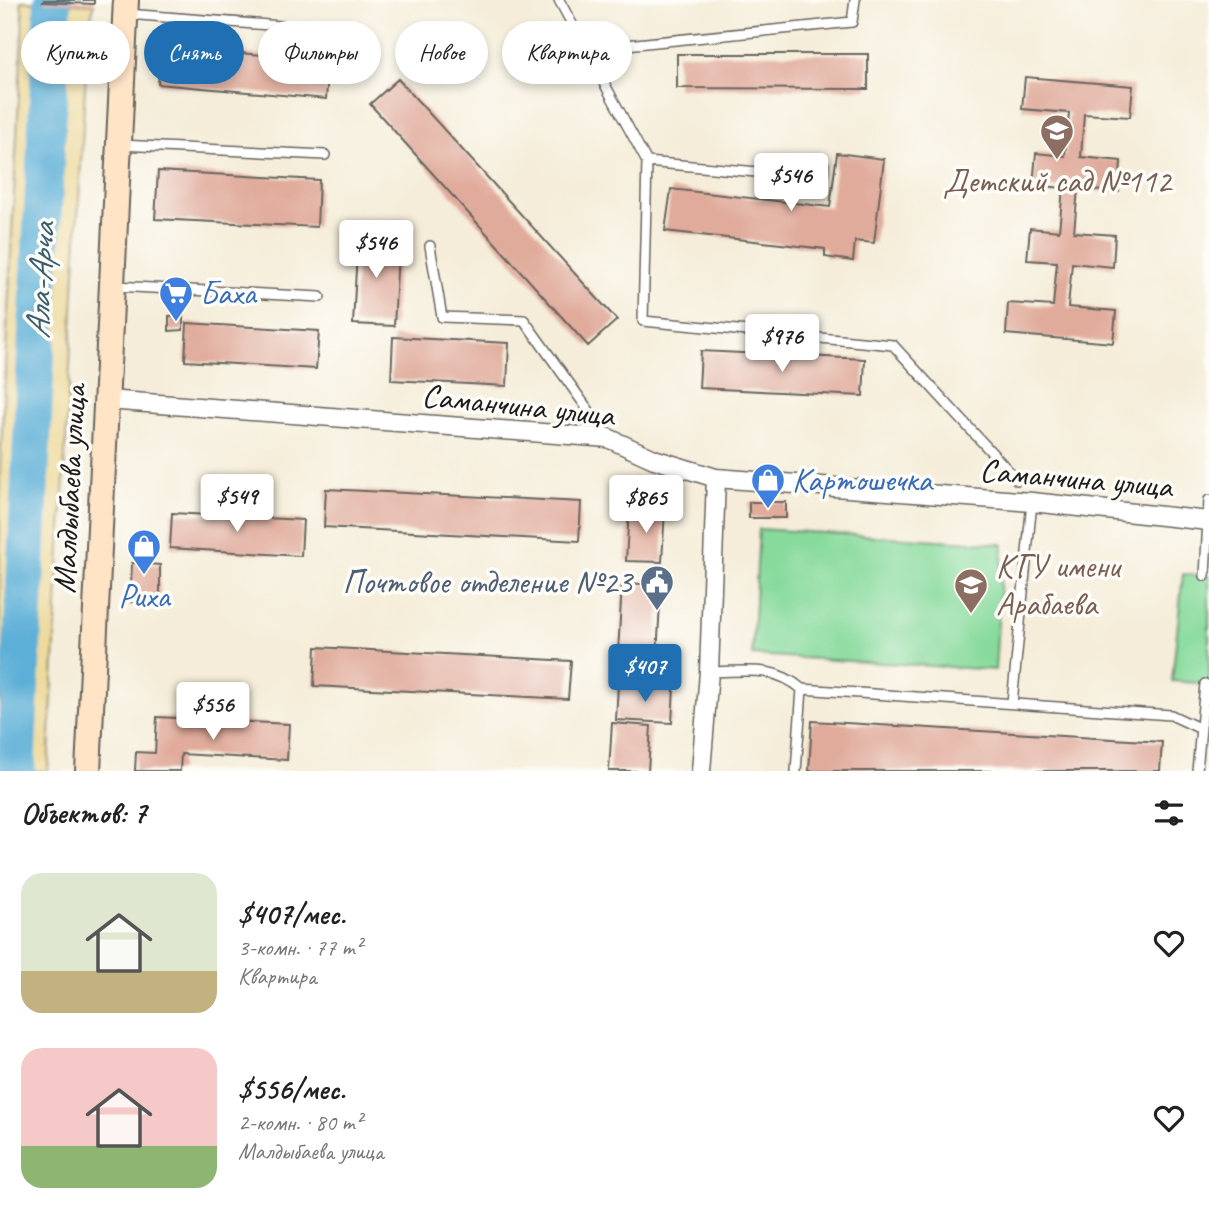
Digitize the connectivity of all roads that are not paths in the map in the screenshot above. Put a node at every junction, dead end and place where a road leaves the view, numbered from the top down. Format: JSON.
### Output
{"nodes":[{"id":1,"x":559,"y":0,"type":"edge"},
{"id":2,"x":855,"y":0,"type":"edge"},
{"id":3,"x":125,"y":7,"type":"edge"},
{"id":4,"x":571,"y":21,"type":"edge"},
{"id":5,"x":258,"y":22,"type":"edge"},
{"id":6,"x":632,"y":44,"type":"edge"},
{"id":7,"x":606,"y":84,"type":"edge"},
{"id":8,"x":119,"y":145,"type":"junction"},
{"id":9,"x":325,"y":155,"type":"dead end"},
{"id":10,"x":647,"y":162,"type":"junction"},
{"id":11,"x":824,"y":165,"type":"dead end"},
{"id":12,"x":430,"y":246,"type":"dead end"},
{"id":13,"x":113,"y":286,"type":"junction"},
{"id":14,"x":320,"y":297,"type":"dead end"},
{"id":15,"x":107,"y":400,"type":"junction"},
{"id":16,"x":608,"y":438,"type":"junction"},
{"id":17,"x":716,"y":478,"type":"junction"},
{"id":18,"x":1017,"y":480,"type":"dead end"},
{"id":19,"x":1209,"y":500,"type":"edge"},
{"id":20,"x":1032,"y":502,"type":"junction"},
{"id":21,"x":1208,"y":521,"type":"edge"},
{"id":22,"x":1205,"y":576,"type":"dead end"},
{"id":23,"x":709,"y":672,"type":"junction"},
{"id":24,"x":1205,"y":684,"type":"dead end"},
{"id":25,"x":802,"y":689,"type":"junction"},
{"id":26,"x":1012,"y":703,"type":"junction"},
{"id":27,"x":1201,"y":729,"type":"junction"},
{"id":28,"x":88,"y":771,"type":"edge"},
{"id":29,"x":701,"y":771,"type":"edge"},
{"id":30,"x":796,"y":771,"type":"edge"},
{"id":31,"x":1197,"y":771,"type":"edge"}],
"edges":[{"from":1,"to":4,"type":"lane"},
{"from":2,"to":6,"type":"lane"},
{"from":3,"to":5,"type":"lane"},
{"from":3,"to":8,"type":"street","name":"Малдыбаева улица"},
{"from":7,"to":10,"type":"lane"},
{"from":8,"to":9,"type":"lane"},
{"from":8,"to":13,"type":"street","name":"Малдыбаева улица"},
{"from":10,"to":11,"type":"lane"},
{"from":10,"to":18,"type":"lane"},
{"from":12,"to":16,"type":"lane"},
{"from":13,"to":14,"type":"lane"},
{"from":13,"to":15,"type":"street","name":"Малдыбаева улица"},
{"from":15,"to":16,"type":"street","name":"Саманчина улица"},
{"from":15,"to":28,"type":"street","name":"Малдыбаева улица"},
{"from":16,"to":17,"type":"street","name":"Саманчина улица"},
{"from":17,"to":20,"type":"street","name":"Саманчина улица"},
{"from":17,"to":23,"type":"street"},
{"from":19,"to":21,"type":"lane"},
{"from":20,"to":21,"type":"street","name":"Саманчина улица"},
{"from":20,"to":26,"type":"lane"},
{"from":21,"to":22,"type":"lane"},
{"from":23,"to":25,"type":"lane"},
{"from":23,"to":29,"type":"street"},
{"from":24,"to":27,"type":"lane"},
{"from":25,"to":26,"type":"lane"},
{"from":25,"to":30,"type":"lane"},
{"from":26,"to":27,"type":"lane"},
{"from":27,"to":31,"type":"lane"}]}
